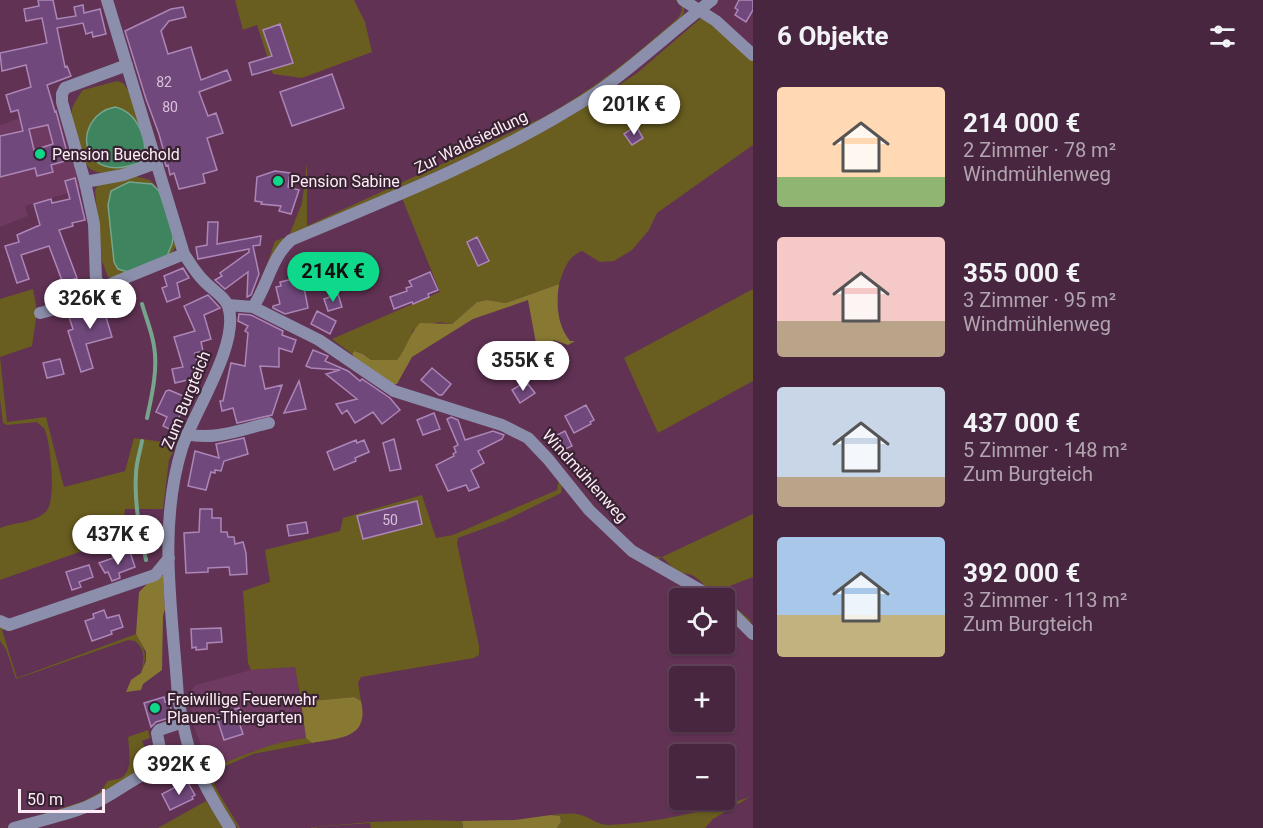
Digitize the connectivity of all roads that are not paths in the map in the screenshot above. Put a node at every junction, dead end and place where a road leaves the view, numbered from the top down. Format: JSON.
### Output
{"nodes":[{"id":1,"x":107,"y":0,"type":"edge"},
{"id":2,"x":683,"y":0,"type":"edge"},
{"id":3,"x":712,"y":0,"type":"edge"},
{"id":4,"x":700,"y":9,"type":"junction"},
{"id":5,"x":753,"y":55,"type":"edge"},
{"id":6,"x":127,"y":65,"type":"junction"},
{"id":7,"x":156,"y":163,"type":"junction"},
{"id":8,"x":85,"y":182,"type":"junction"},
{"id":9,"x":184,"y":254,"type":"junction"},
{"id":10,"x":104,"y":286,"type":"junction"},
{"id":11,"x":228,"y":305,"type":"junction"},
{"id":12,"x":253,"y":307,"type":"junction"},
{"id":13,"x":40,"y":313,"type":"dead end"},
{"id":14,"x":269,"y":423,"type":"dead end"},
{"id":15,"x":187,"y":434,"type":"junction"},
{"id":16,"x":169,"y":558,"type":"junction"},
{"id":17,"x":697,"y":588,"type":"edge"},
{"id":18,"x":735,"y":616,"type":"edge"},
{"id":19,"x":0,"y":621,"type":"edge"},
{"id":20,"x":753,"y":634,"type":"edge"},
{"id":21,"x":183,"y":722,"type":"junction"},
{"id":22,"x":192,"y":757,"type":"junction"},
{"id":23,"x":163,"y":765,"type":"junction"},
{"id":24,"x":14,"y":828,"type":"edge"},
{"id":25,"x":230,"y":828,"type":"edge"}],
"edges":[{"from":1,"to":6,"type":"street"},
{"from":2,"to":4,"type":"street"},
{"from":3,"to":4,"type":"street","name":"Zur Waldsiedlung"},
{"from":4,"to":5,"type":"street"},
{"from":4,"to":12,"type":"street","name":"Zur Waldsiedlung"},
{"from":6,"to":7,"type":"street"},
{"from":6,"to":8,"type":"street"},
{"from":7,"to":8,"type":"street"},
{"from":7,"to":9,"type":"street"},
{"from":8,"to":10,"type":"street"},
{"from":9,"to":10,"type":"street"},
{"from":9,"to":11,"type":"street"},
{"from":10,"to":13,"type":"street"},
{"from":11,"to":12,"type":"street","name":"Windmühlenweg"},
{"from":11,"to":15,"type":"street","name":"Zum Burgteich"},
{"from":12,"to":17,"type":"street","name":"Windmühlenweg"},
{"from":14,"to":15,"type":"street"},
{"from":15,"to":16,"type":"street","name":"Zum Burgteich"},
{"from":16,"to":19,"type":"street"},
{"from":16,"to":21,"type":"street","name":"Zum Burgteich"},
{"from":18,"to":20,"type":"street"},
{"from":21,"to":22,"type":"street","name":"Zum Burgteich"},
{"from":21,"to":23,"type":"street"},
{"from":22,"to":23,"type":"street"},
{"from":22,"to":25,"type":"street","name":"Zum Burgteich"},
{"from":23,"to":24,"type":"street"}]}
